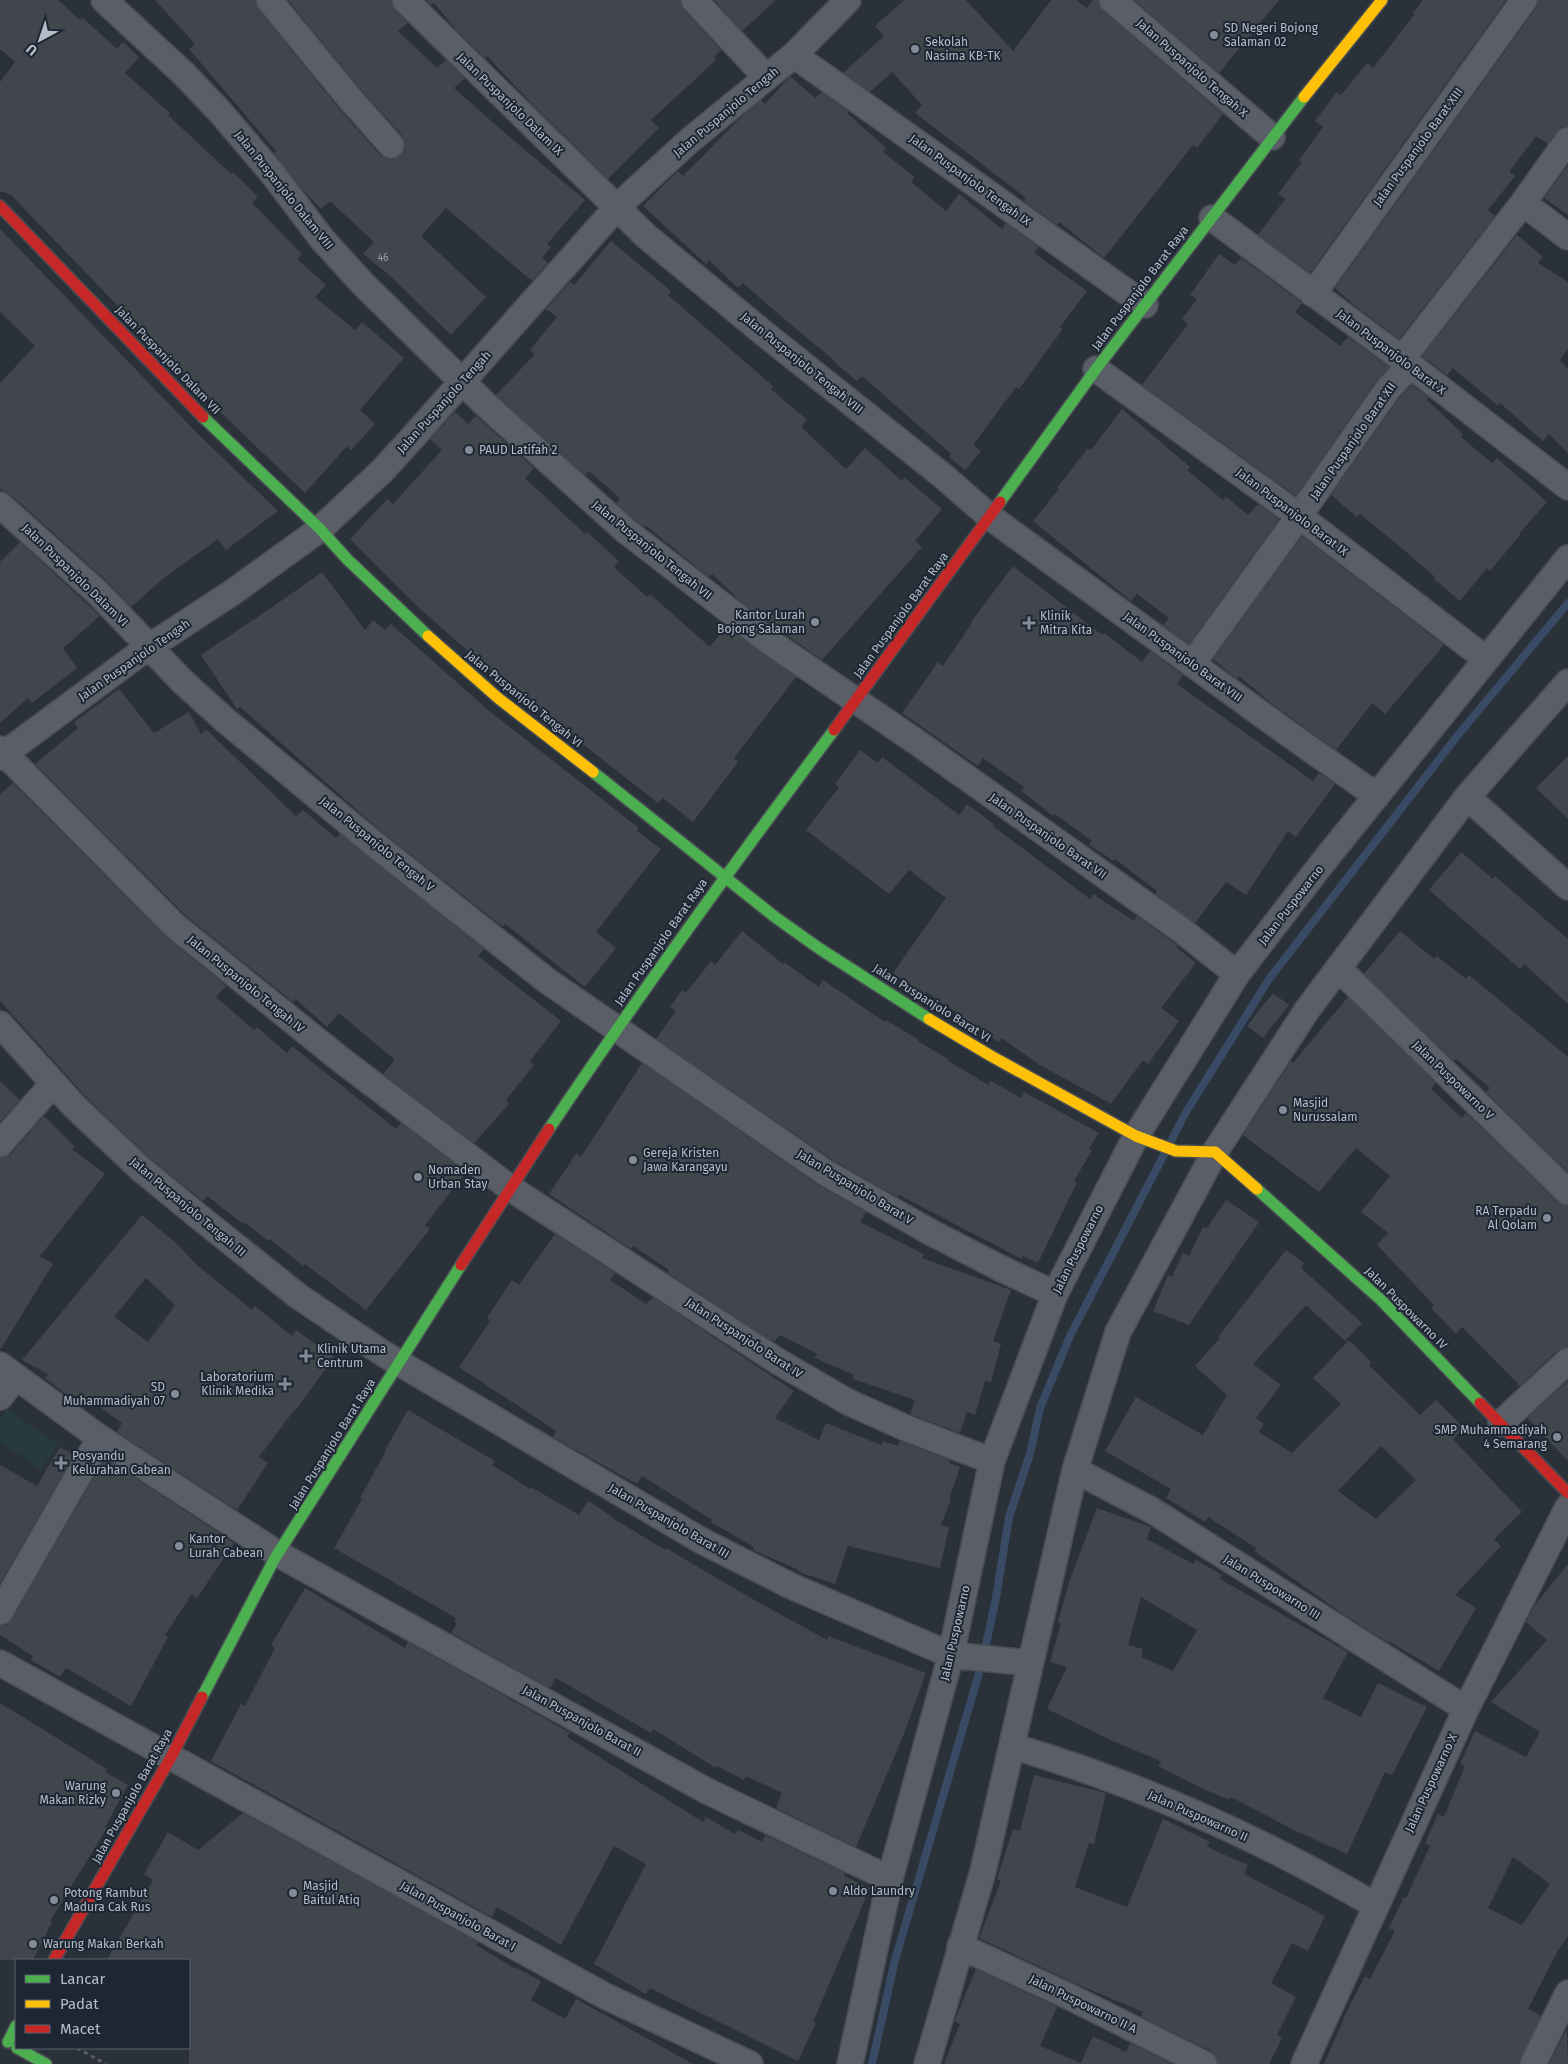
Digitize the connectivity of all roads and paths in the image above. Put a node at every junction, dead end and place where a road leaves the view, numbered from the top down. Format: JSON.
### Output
{"nodes":[{"id":1,"x":104,"y":0,"type":"edge"},
{"id":2,"x":269,"y":0,"type":"edge"},
{"id":3,"x":405,"y":0,"type":"edge"},
{"id":4,"x":694,"y":0,"type":"edge"},
{"id":5,"x":848,"y":0,"type":"edge"},
{"id":6,"x":1112,"y":0,"type":"edge"},
{"id":7,"x":1382,"y":0,"type":"edge"},
{"id":8,"x":1524,"y":0,"type":"edge"},
{"id":9,"x":794,"y":55,"type":"junction"},
{"id":10,"x":766,"y":77,"type":"junction"},
{"id":11,"x":1272,"y":137,"type":"junction"},
{"id":12,"x":1568,"y":140,"type":"edge"},
{"id":13,"x":391,"y":145,"type":"dead end"},
{"id":14,"x":1523,"y":203,"type":"junction"},
{"id":15,"x":0,"y":206,"type":"edge"},
{"id":16,"x":617,"y":207,"type":"junction"},
{"id":17,"x":1212,"y":218,"type":"junction"},
{"id":18,"x":1568,"y":237,"type":"edge"},
{"id":19,"x":1312,"y":294,"type":"junction"},
{"id":20,"x":1145,"y":305,"type":"junction"},
{"id":21,"x":1406,"y":362,"type":"junction"},
{"id":22,"x":1096,"y":369,"type":"junction"},
{"id":23,"x":463,"y":382,"type":"junction"},
{"id":24,"x":1568,"y":487,"type":"edge"},
{"id":25,"x":0,"y":505,"type":"edge"},
{"id":26,"x":1299,"y":516,"type":"junction"},
{"id":27,"x":990,"y":517,"type":"junction"},
{"id":28,"x":320,"y":529,"type":"junction"},
{"id":29,"x":1568,"y":558,"type":"edge"},
{"id":30,"x":150,"y":647,"type":"junction"},
{"id":31,"x":1486,"y":659,"type":"junction"},
{"id":32,"x":1192,"y":664,"type":"junction"},
{"id":33,"x":1568,"y":682,"type":"edge"},
{"id":34,"x":856,"y":702,"type":"junction"},
{"id":35,"x":1,"y":753,"type":"edge"},
{"id":36,"x":1377,"y":796,"type":"junction"},
{"id":37,"x":1467,"y":797,"type":"junction"},
{"id":38,"x":724,"y":876,"type":"junction"},
{"id":39,"x":1568,"y":887,"type":"edge"},
{"id":40,"x":1338,"y":968,"type":"junction"},
{"id":41,"x":1237,"y":974,"type":"junction"},
{"id":42,"x":0,"y":1024,"type":"edge"},
{"id":43,"x":616,"y":1030,"type":"junction"},
{"id":44,"x":53,"y":1084,"type":"junction"},
{"id":45,"x":1143,"y":1139,"type":"junction"},
{"id":46,"x":0,"y":1144,"type":"edge"},
{"id":47,"x":1215,"y":1152,"type":"junction"},
{"id":48,"x":510,"y":1188,"type":"junction"},
{"id":49,"x":1568,"y":1192,"type":"edge"},
{"id":50,"x":1055,"y":1294,"type":"junction"},
{"id":51,"x":1568,"y":1361,"type":"edge"},
{"id":52,"x":399,"y":1363,"type":"junction"},
{"id":53,"x":8,"y":1371,"type":"edge"},
{"id":54,"x":0,"y":1397,"type":"edge"},
{"id":55,"x":1501,"y":1423,"type":"junction"},
{"id":56,"x":100,"y":1438,"type":"junction"},
{"id":57,"x":992,"y":1461,"type":"junction"},
{"id":58,"x":1075,"y":1470,"type":"junction"},
{"id":59,"x":1568,"y":1493,"type":"edge"},
{"id":60,"x":1568,"y":1507,"type":"edge"},
{"id":61,"x":278,"y":1554,"type":"junction"},
{"id":62,"x":0,"y":1612,"type":"edge"},
{"id":63,"x":962,"y":1656,"type":"junction"},
{"id":64,"x":0,"y":1663,"type":"edge"},
{"id":65,"x":1030,"y":1663,"type":"junction"},
{"id":66,"x":1466,"y":1709,"type":"junction"},
{"id":67,"x":1012,"y":1746,"type":"junction"},
{"id":68,"x":170,"y":1758,"type":"junction"},
{"id":69,"x":890,"y":1879,"type":"junction"},
{"id":70,"x":1376,"y":1906,"type":"junction"},
{"id":71,"x":960,"y":1946,"type":"junction"},
{"id":72,"x":55,"y":1959,"type":"edge"},
{"id":73,"x":1568,"y":1993,"type":"edge"},
{"id":74,"x":15,"y":2029,"type":"edge"},
{"id":75,"x":10,"y":2044,"type":"edge"},
{"id":76,"x":19,"y":2049,"type":"edge"},
{"id":77,"x":79,"y":2049,"type":"edge"},
{"id":78,"x":46,"y":2064,"type":"edge"},
{"id":79,"x":106,"y":2064,"type":"edge"},
{"id":80,"x":750,"y":2064,"type":"edge"},
{"id":81,"x":850,"y":2064,"type":"edge"},
{"id":82,"x":927,"y":2064,"type":"edge"},
{"id":83,"x":1204,"y":2064,"type":"edge"},
{"id":84,"x":1304,"y":2064,"type":"edge"},
{"id":85,"x":1533,"y":2064,"type":"edge"}],
"edges":[{"from":1,"to":23,"type":"street","name":"Jalan Puspanjolo Dalam VIII"},
{"from":2,"to":13,"type":"street"},
{"from":3,"to":16,"type":"street","name":"Jalan Puspanjolo Dalam IX"},
{"from":4,"to":10,"type":"street"},
{"from":5,"to":9,"type":"street","name":"Jalan Puspanjolo Tengah"},
{"from":6,"to":11,"type":"street","name":"Jalan Puspanjolo Tengah X"},
{"from":7,"to":11,"type":"main road","name":"Jalan Puspanjolo Barat Raya"},
{"from":8,"to":19,"type":"street","name":"Jalan Puspanjolo Barat XIII"},
{"from":9,"to":10,"type":"street","name":"Jalan Puspanjolo Tengah"},
{"from":9,"to":20,"type":"street","name":"Jalan Puspanjolo Tengah IX"},
{"from":10,"to":16,"type":"street","name":"Jalan Puspanjolo Tengah"},
{"from":11,"to":17,"type":"main road","name":"Jalan Puspanjolo Barat Raya"},
{"from":12,"to":14,"type":"street","name":"Jalan Puspanjolo Barat XII"},
{"from":14,"to":18,"type":"street"},
{"from":14,"to":21,"type":"street","name":"Jalan Puspanjolo Barat XII"},
{"from":15,"to":28,"type":"main road","name":"Jalan Puspanjolo Dalam VII"},
{"from":16,"to":23,"type":"street","name":"Jalan Puspanjolo Tengah"},
{"from":16,"to":27,"type":"street","name":"Jalan Puspanjolo Tengah VIII"},
{"from":17,"to":19,"type":"street","name":"Jalan Puspanjolo Barat X"},
{"from":17,"to":20,"type":"main road","name":"Jalan Puspanjolo Barat Raya"},
{"from":19,"to":21,"type":"street","name":"Jalan Puspanjolo Barat X"},
{"from":20,"to":22,"type":"main road","name":"Jalan Puspanjolo Barat Raya"},
{"from":21,"to":24,"type":"street","name":"Jalan Puspanjolo Barat X"},
{"from":21,"to":26,"type":"street","name":"Jalan Puspanjolo Barat XII"},
{"from":22,"to":26,"type":"street","name":"Jalan Puspanjolo Barat IX"},
{"from":22,"to":27,"type":"main road","name":"Jalan Puspanjolo Barat Raya"},
{"from":23,"to":28,"type":"street","name":"Jalan Puspanjolo Tengah"},
{"from":23,"to":34,"type":"street","name":"Jalan Puspanjolo Tengah VII"},
{"from":25,"to":30,"type":"street","name":"Jalan Puspanjolo Dalam VI"},
{"from":26,"to":31,"type":"street","name":"Jalan Puspanjolo Barat IX"},
{"from":26,"to":32,"type":"street","name":"Jalan Puspanjolo Barat XII"},
{"from":27,"to":32,"type":"street","name":"Jalan Puspanjolo Barat VIII"},
{"from":27,"to":34,"type":"main road","name":"Jalan Puspanjolo Barat Raya"},
{"from":28,"to":30,"type":"street","name":"Jalan Puspanjolo Tengah"},
{"from":28,"to":38,"type":"main road","name":"Jalan Puspanjolo Tengah VI"},
{"from":29,"to":31,"type":"street","name":"Jalan Puspowarno"},
{"from":30,"to":35,"type":"street","name":"Jalan Puspanjolo Tengah"},
{"from":30,"to":43,"type":"street","name":"Jalan Puspanjolo Tengah V"},
{"from":31,"to":36,"type":"street","name":"Jalan Puspowarno"},
{"from":32,"to":36,"type":"street","name":"Jalan Puspanjolo Barat VIII"},
{"from":33,"to":37,"type":"street"},
{"from":34,"to":38,"type":"main road","name":"Jalan Puspanjolo Barat Raya"},
{"from":34,"to":41,"type":"street","name":"Jalan Puspanjolo Barat VII"},
{"from":35,"to":48,"type":"street","name":"Jalan Puspanjolo Tengah IV"},
{"from":36,"to":41,"type":"street","name":"Jalan Puspowarno"},
{"from":37,"to":39,"type":"street"},
{"from":37,"to":40,"type":"street"},
{"from":38,"to":43,"type":"main road","name":"Jalan Puspanjolo Barat Raya"},
{"from":38,"to":45,"type":"main road","name":"Jalan Puspanjolo Barat VI"},
{"from":40,"to":47,"type":"street"},
{"from":40,"to":49,"type":"street","name":"Jalan Puspowarno V"},
{"from":41,"to":45,"type":"street","name":"Jalan Puspowarno"},
{"from":42,"to":44,"type":"street","name":"Jalan Puspanjolo Tengah III"},
{"from":43,"to":48,"type":"main road","name":"Jalan Puspanjolo Barat Raya"},
{"from":43,"to":50,"type":"street","name":"Jalan Puspanjolo Barat V"},
{"from":44,"to":46,"type":"street"},
{"from":44,"to":52,"type":"street","name":"Jalan Puspanjolo Tengah III"},
{"from":45,"to":47,"type":"main road","name":"Jalan Puspanjolo Barat VI"},
{"from":45,"to":50,"type":"street","name":"Jalan Puspowarno"},
{"from":47,"to":55,"type":"main road","name":"Jalan Puspowarno IV"},
{"from":47,"to":58,"type":"street"},
{"from":48,"to":52,"type":"main road","name":"Jalan Puspanjolo Barat Raya"},
{"from":48,"to":57,"type":"street","name":"Jalan Puspanjolo Barat IV"},
{"from":50,"to":57,"type":"street","name":"Jalan Puspowarno"},
{"from":51,"to":55,"type":"street"},
{"from":52,"to":61,"type":"main road","name":"Jalan Puspanjolo Barat Raya"},
{"from":52,"to":63,"type":"street","name":"Jalan Puspanjolo Barat III"},
{"from":53,"to":54,"type":"street"},
{"from":53,"to":56,"type":"street","name":"Jalan Puspanjolo Barat II"},
{"from":55,"to":59,"type":"main road","name":"Jalan Puspowarno IV"},
{"from":56,"to":61,"type":"street","name":"Jalan Puspanjolo Barat II"},
{"from":56,"to":62,"type":"street"},
{"from":57,"to":63,"type":"street","name":"Jalan Puspowarno"},
{"from":58,"to":65,"type":"street"},
{"from":58,"to":66,"type":"street","name":"Jalan Puspowarno III"},
{"from":60,"to":66,"type":"street","name":"Jalan Puspowarno X"},
{"from":61,"to":68,"type":"main road","name":"Jalan Puspanjolo Barat Raya"},
{"from":61,"to":69,"type":"street","name":"Jalan Puspanjolo Barat II"},
{"from":63,"to":65,"type":"street","name":"Jalan Puspanjolo Barat III"},
{"from":63,"to":69,"type":"street","name":"Jalan Puspowarno"},
{"from":64,"to":68,"type":"street","name":"Jalan Puspanjolo Barat I"},
{"from":65,"to":67,"type":"street"},
{"from":66,"to":70,"type":"street","name":"Jalan Puspowarno X"},
{"from":67,"to":70,"type":"street","name":"Jalan Puspowarno II"},
{"from":67,"to":71,"type":"street"},
{"from":68,"to":72,"type":"main road","name":"Jalan Puspanjolo Barat Raya"},
{"from":68,"to":80,"type":"street","name":"Jalan Puspanjolo Barat I"},
{"from":69,"to":81,"type":"street","name":"Jalan Puspowarno"},
{"from":70,"to":84,"type":"street","name":"Jalan Puspowarno X"},
{"from":71,"to":82,"type":"street"},
{"from":71,"to":83,"type":"street","name":"Jalan Puspowarno II A"},
{"from":73,"to":85,"type":"street"},
{"from":74,"to":75,"type":"main road"},
{"from":76,"to":78,"type":"main road"},
{"from":77,"to":79,"type":"path"}]}
